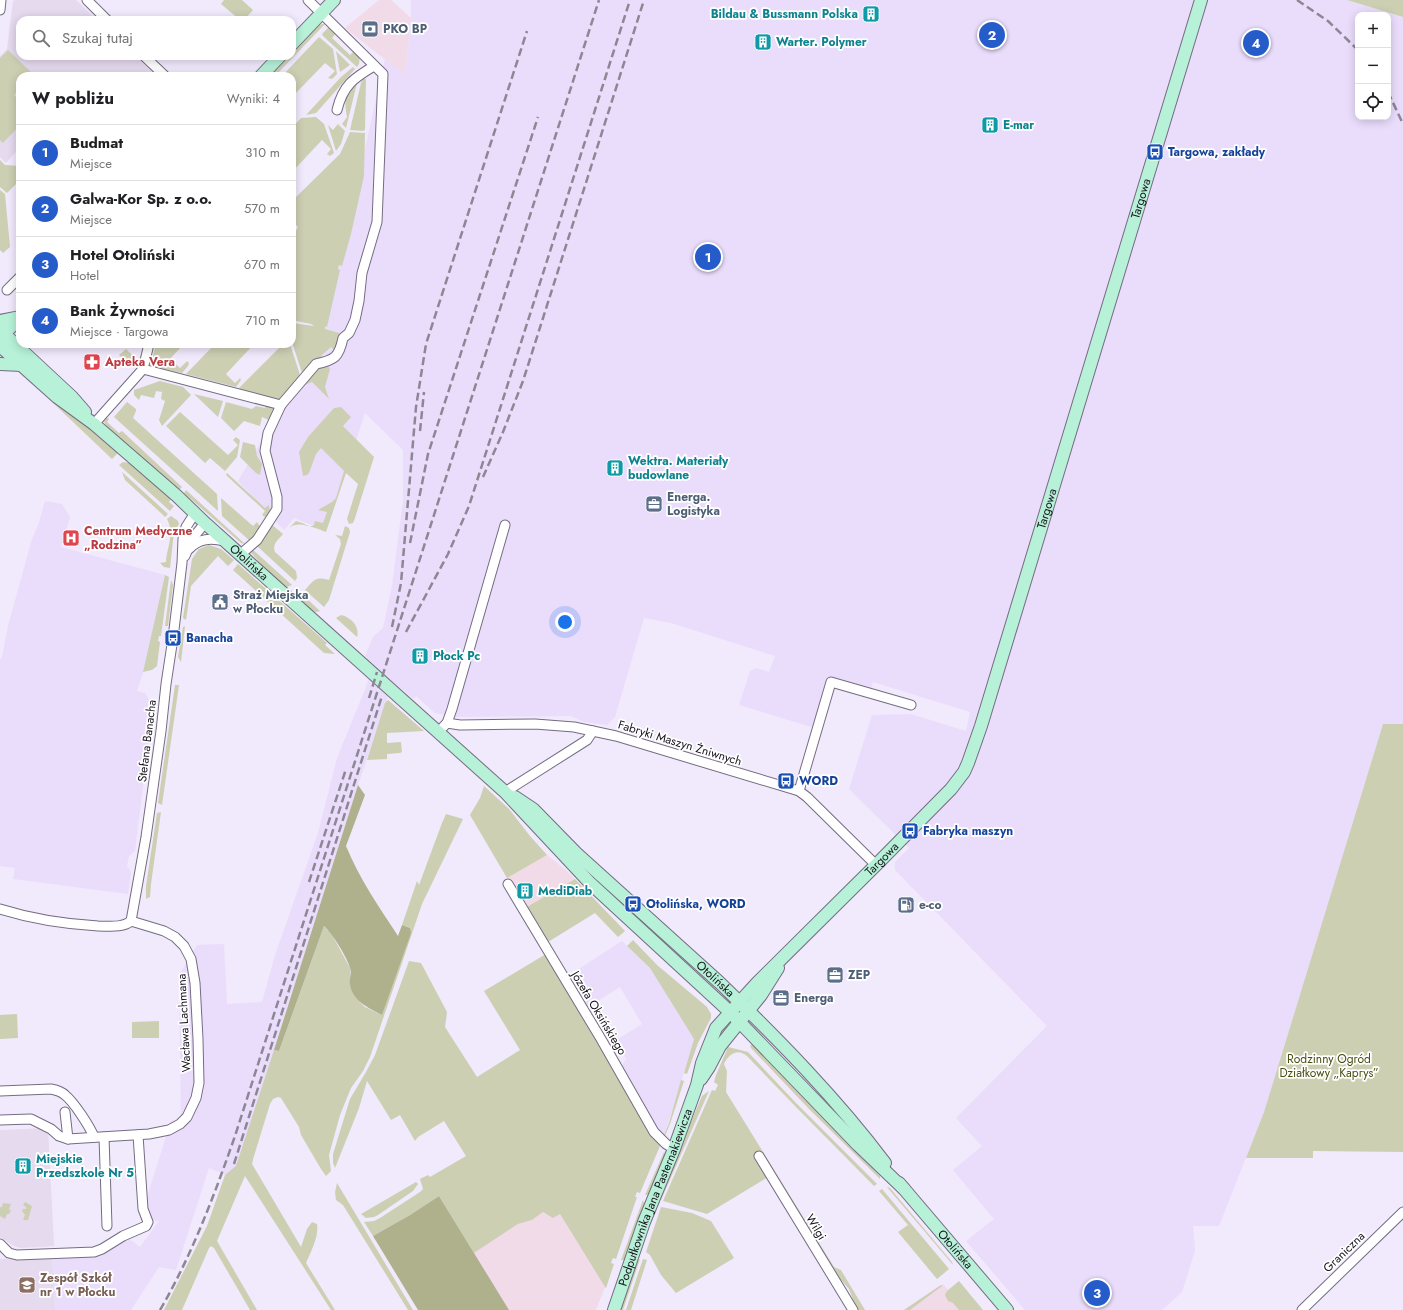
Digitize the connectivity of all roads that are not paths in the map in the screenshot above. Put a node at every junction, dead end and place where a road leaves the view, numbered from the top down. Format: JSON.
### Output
{"nodes":[{"id":1,"x":1,"y":0,"type":"edge"},
{"id":2,"x":87,"y":0,"type":"edge"},
{"id":3,"x":308,"y":0,"type":"edge"},
{"id":4,"x":334,"y":0,"type":"edge"},
{"id":5,"x":1201,"y":0,"type":"edge"},
{"id":6,"x":0,"y":10,"type":"edge"},
{"id":7,"x":322,"y":13,"type":"junction"},
{"id":8,"x":103,"y":16,"type":"edge"},
{"id":9,"x":296,"y":40,"type":"edge"},
{"id":10,"x":148,"y":60,"type":"edge"},
{"id":11,"x":276,"y":60,"type":"edge"},
{"id":12,"x":374,"y":66,"type":"junction"},
{"id":13,"x":161,"y":72,"type":"edge"},
{"id":14,"x":265,"y":72,"type":"edge"},
{"id":15,"x":337,"y":110,"type":"dead end"},
{"id":16,"x":16,"y":281,"type":"edge"},
{"id":17,"x":7,"y":290,"type":"dead end"},
{"id":18,"x":16,"y":318,"type":"edge"},
{"id":19,"x":0,"y":321,"type":"edge"},
{"id":20,"x":16,"y":321,"type":"edge"},
{"id":21,"x":1,"y":334,"type":"edge"},
{"id":22,"x":8,"y":347,"type":"edge"},
{"id":23,"x":28,"y":348,"type":"edge"},
{"id":24,"x":148,"y":348,"type":"edge"},
{"id":25,"x":26,"y":361,"type":"junction"},
{"id":26,"x":0,"y":364,"type":"edge"},
{"id":27,"x":143,"y":369,"type":"junction"},
{"id":28,"x":280,"y":405,"type":"junction"},
{"id":29,"x":94,"y":424,"type":"junction"},
{"id":30,"x":194,"y":513,"type":"junction"},
{"id":31,"x":205,"y":523,"type":"junction"},
{"id":32,"x":505,"y":524,"type":"dead end"},
{"id":33,"x":226,"y":541,"type":"junction"},
{"id":34,"x":186,"y":553,"type":"junction"},
{"id":35,"x":241,"y":554,"type":"junction"},
{"id":36,"x":182,"y":563,"type":"junction"},
{"id":37,"x":911,"y":705,"type":"dead end"},
{"id":38,"x":447,"y":723,"type":"junction"},
{"id":39,"x":593,"y":731,"type":"junction"},
{"id":40,"x":439,"y":732,"type":"junction"},
{"id":41,"x":799,"y":791,"type":"junction"},
{"id":42,"x":505,"y":792,"type":"junction"},
{"id":43,"x":876,"y":865,"type":"junction"},
{"id":44,"x":508,"y":884,"type":"dead end"},
{"id":45,"x":0,"y":908,"type":"edge"},
{"id":46,"x":131,"y":921,"type":"junction"},
{"id":47,"x":786,"y":954,"type":"junction"},
{"id":48,"x":740,"y":1002,"type":"junction"},
{"id":49,"x":749,"y":1011,"type":"junction"},
{"id":50,"x":730,"y":1012,"type":"junction"},
{"id":51,"x":739,"y":1022,"type":"junction"},
{"id":52,"x":697,"y":1085,"type":"junction"},
{"id":53,"x":0,"y":1091,"type":"edge"},
{"id":54,"x":65,"y":1112,"type":"dead end"},
{"id":55,"x":0,"y":1120,"type":"edge"},
{"id":56,"x":138,"y":1135,"type":"junction"},
{"id":57,"x":104,"y":1137,"type":"junction"},
{"id":58,"x":94,"y":1138,"type":"junction"},
{"id":59,"x":68,"y":1139,"type":"junction"},
{"id":60,"x":674,"y":1149,"type":"junction"},
{"id":61,"x":759,"y":1156,"type":"dead end"},
{"id":62,"x":904,"y":1189,"type":"junction"},
{"id":63,"x":1403,"y":1212,"type":"edge"},
{"id":64,"x":107,"y":1226,"type":"dead end"},
{"id":65,"x":0,"y":1244,"type":"edge"},
{"id":66,"x":614,"y":1310,"type":"edge"},
{"id":67,"x":853,"y":1310,"type":"edge"},
{"id":68,"x":1007,"y":1310,"type":"edge"},
{"id":69,"x":1302,"y":1310,"type":"edge"}],
"edges":[{"from":1,"to":6,"type":"street"},
{"from":2,"to":8,"type":"street"},
{"from":3,"to":7,"type":"street"},
{"from":4,"to":7,"type":"main road"},
{"from":5,"to":43,"type":"main road","name":"Targowa"},
{"from":7,"to":9,"type":"main road"},
{"from":7,"to":12,"type":"street"},
{"from":10,"to":13,"type":"street"},
{"from":11,"to":14,"type":"main road"},
{"from":12,"to":15,"type":"street"},
{"from":12,"to":28,"type":"street"},
{"from":16,"to":17,"type":"street"},
{"from":18,"to":19,"type":"main road"},
{"from":20,"to":21,"type":"main road"},
{"from":21,"to":22,"type":"main road","name":"Otolińska"},
{"from":22,"to":25,"type":"main road","name":"Otolińska"},
{"from":23,"to":25,"type":"main road"},
{"from":24,"to":27,"type":"street"},
{"from":25,"to":26,"type":"main road"},
{"from":25,"to":29,"type":"main road","name":"Otolińska"},
{"from":27,"to":28,"type":"street"},
{"from":27,"to":29,"type":"street"},
{"from":28,"to":35,"type":"street"},
{"from":29,"to":30,"type":"main road","name":"Otolińska"},
{"from":30,"to":31,"type":"main road","name":"Otolińska"},
{"from":30,"to":36,"type":"street","name":"Stefana Banacha"},
{"from":31,"to":33,"type":"main road","name":"Otolińska"},
{"from":31,"to":34,"type":"street","name":"Stefana Banacha"},
{"from":32,"to":38,"type":"street"},
{"from":33,"to":34,"type":"street","name":"Stefana Banacha"},
{"from":33,"to":35,"type":"main road","name":"Otolińska"},
{"from":34,"to":36,"type":"street","name":"Stefana Banacha"},
{"from":35,"to":40,"type":"main road","name":"Otolińska"},
{"from":36,"to":46,"type":"street","name":"Stefana Banacha"},
{"from":37,"to":41,"type":"street"},
{"from":38,"to":39,"type":"street","name":"Fabryki Maszyn Żniwnych"},
{"from":38,"to":40,"type":"street"},
{"from":39,"to":41,"type":"street","name":"Fabryki Maszyn Żniwnych"},
{"from":39,"to":42,"type":"street"},
{"from":40,"to":42,"type":"main road","name":"Otolińska"},
{"from":41,"to":43,"type":"street","name":"Fabryki Maszyn Żniwnych"},
{"from":42,"to":48,"type":"main road","name":"Otolińska"},
{"from":42,"to":50,"type":"main road","name":"Otolińska"},
{"from":43,"to":47,"type":"main road","name":"Targowa"},
{"from":44,"to":60,"type":"street","name":"Józefa Oksińskiego"},
{"from":45,"to":46,"type":"street"},
{"from":46,"to":56,"type":"street","name":"Wacława Lachmana"},
{"from":47,"to":48,"type":"main road","name":"Targowa"},
{"from":47,"to":49,"type":"main road","name":"Targowa"},
{"from":48,"to":49,"type":"main road","name":"Otolińska"},
{"from":48,"to":50,"type":"main road","name":"Targowa"},
{"from":49,"to":51,"type":"main road","name":"Targowa"},
{"from":49,"to":62,"type":"main road","name":"Otolińska"},
{"from":50,"to":51,"type":"main road","name":"Otolińska"},
{"from":50,"to":52,"type":"main road","name":"Podpułkownika Jana Pasternakiewicza"},
{"from":51,"to":52,"type":"main road","name":"Podpułkownika Jana Pasternakiewicza"},
{"from":51,"to":62,"type":"main road","name":"Otolińska"},
{"from":52,"to":60,"type":"main road","name":"Podpułkownika Jana Pasternakiewicza"},
{"from":53,"to":58,"type":"street"},
{"from":54,"to":59,"type":"street"},
{"from":55,"to":59,"type":"street"},
{"from":56,"to":57,"type":"street","name":"Wacława Lachmana"},
{"from":56,"to":65,"type":"street"},
{"from":57,"to":58,"type":"street","name":"Wacława Lachmana"},
{"from":57,"to":64,"type":"street"},
{"from":58,"to":59,"type":"street","name":"Wacława Lachmana"},
{"from":60,"to":66,"type":"main road","name":"Podpułkownika Jana Pasternakiewicza"},
{"from":61,"to":67,"type":"street","name":"Wilgi"},
{"from":62,"to":68,"type":"main road","name":"Otolińska"},
{"from":63,"to":69,"type":"street","name":"Graniczna"}]}
